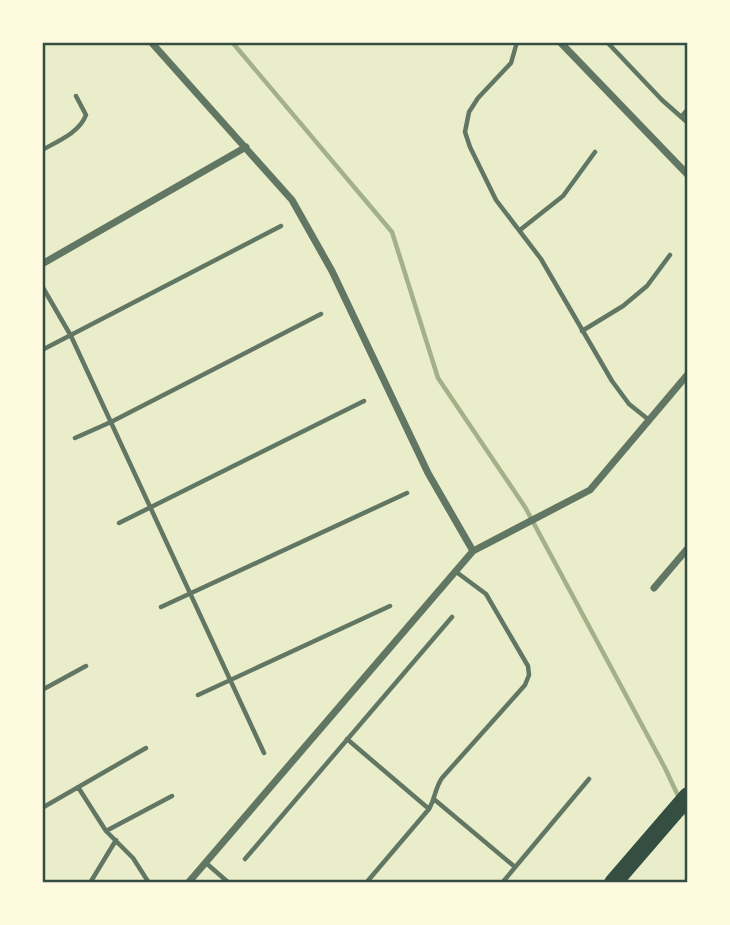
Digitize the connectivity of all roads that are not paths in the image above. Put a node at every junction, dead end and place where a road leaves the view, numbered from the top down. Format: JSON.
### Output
{"nodes":[{"id":1,"x":151,"y":42,"type":"edge"},
{"id":2,"x":517,"y":42,"type":"edge"},
{"id":3,"x":560,"y":42,"type":"edge"},
{"id":4,"x":607,"y":42,"type":"edge"},
{"id":5,"x":76,"y":96,"type":"dead end"},
{"id":6,"x":688,"y":109,"type":"edge"},
{"id":7,"x":681,"y":117,"type":"junction"},
{"id":8,"x":688,"y":123,"type":"edge"},
{"id":9,"x":246,"y":147,"type":"junction"},
{"id":10,"x":42,"y":150,"type":"edge"},
{"id":11,"x":595,"y":152,"type":"dead end"},
{"id":12,"x":688,"y":175,"type":"edge"},
{"id":13,"x":281,"y":226,"type":"dead end"},
{"id":14,"x":520,"y":230,"type":"junction"},
{"id":15,"x":670,"y":255,"type":"dead end"},
{"id":16,"x":42,"y":264,"type":"edge"},
{"id":17,"x":42,"y":286,"type":"edge"},
{"id":18,"x":321,"y":314,"type":"dead end"},
{"id":19,"x":582,"y":331,"type":"junction"},
{"id":20,"x":71,"y":336,"type":"junction"},
{"id":21,"x":42,"y":350,"type":"edge"},
{"id":22,"x":688,"y":374,"type":"edge"},
{"id":23,"x":364,"y":401,"type":"dead end"},
{"id":24,"x":649,"y":419,"type":"junction"},
{"id":25,"x":111,"y":422,"type":"junction"},
{"id":26,"x":75,"y":438,"type":"dead end"},
{"id":27,"x":407,"y":494,"type":"dead end"},
{"id":28,"x":151,"y":508,"type":"junction"},
{"id":29,"x":118,"y":523,"type":"dead end"},
{"id":30,"x":688,"y":548,"type":"edge"},
{"id":31,"x":473,"y":551,"type":"junction"},
{"id":32,"x":454,"y":570,"type":"junction"},
{"id":33,"x":654,"y":588,"type":"dead end"},
{"id":34,"x":190,"y":594,"type":"junction"},
{"id":35,"x":390,"y":606,"type":"dead end"},
{"id":36,"x":162,"y":607,"type":"dead end"},
{"id":37,"x":452,"y":617,"type":"dead end"},
{"id":38,"x":86,"y":666,"type":"dead end"},
{"id":39,"x":230,"y":680,"type":"junction"},
{"id":40,"x":42,"y":690,"type":"edge"},
{"id":41,"x":198,"y":695,"type":"dead end"},
{"id":42,"x":347,"y":740,"type":"junction"},
{"id":43,"x":146,"y":748,"type":"dead end"},
{"id":44,"x":264,"y":753,"type":"dead end"},
{"id":45,"x":589,"y":779,"type":"dead end"},
{"id":46,"x":78,"y":788,"type":"junction"},
{"id":47,"x":172,"y":796,"type":"dead end"},
{"id":48,"x":688,"y":796,"type":"edge"},
{"id":49,"x":435,"y":800,"type":"junction"},
{"id":50,"x":42,"y":808,"type":"edge"},
{"id":51,"x":429,"y":808,"type":"junction"},
{"id":52,"x":106,"y":831,"type":"junction"},
{"id":53,"x":116,"y":840,"type":"junction"},
{"id":54,"x":245,"y":859,"type":"dead end"},
{"id":55,"x":205,"y":863,"type":"junction"},
{"id":56,"x":515,"y":867,"type":"junction"},
{"id":57,"x":90,"y":883,"type":"edge"},
{"id":58,"x":149,"y":883,"type":"edge"},
{"id":59,"x":188,"y":883,"type":"edge"},
{"id":60,"x":229,"y":883,"type":"edge"},
{"id":61,"x":366,"y":883,"type":"edge"},
{"id":62,"x":502,"y":883,"type":"edge"},
{"id":63,"x":613,"y":883,"type":"edge"}],
"edges":[{"from":1,"to":9,"type":"street"},
{"from":2,"to":14,"type":"lane"},
{"from":3,"to":12,"type":"street"},
{"from":4,"to":7,"type":"lane"},
{"from":5,"to":10,"type":"lane"},
{"from":6,"to":7,"type":"lane"},
{"from":7,"to":8,"type":"lane"},
{"from":9,"to":16,"type":"street"},
{"from":9,"to":31,"type":"street"},
{"from":11,"to":14,"type":"lane"},
{"from":13,"to":20,"type":"lane"},
{"from":14,"to":19,"type":"lane"},
{"from":15,"to":19,"type":"lane"},
{"from":17,"to":20,"type":"lane"},
{"from":18,"to":25,"type":"lane"},
{"from":19,"to":24,"type":"lane"},
{"from":20,"to":21,"type":"lane"},
{"from":20,"to":25,"type":"lane"},
{"from":22,"to":24,"type":"street"},
{"from":23,"to":28,"type":"lane"},
{"from":24,"to":31,"type":"street"},
{"from":25,"to":26,"type":"lane"},
{"from":25,"to":28,"type":"lane"},
{"from":27,"to":34,"type":"lane"},
{"from":28,"to":29,"type":"lane"},
{"from":28,"to":34,"type":"lane"},
{"from":30,"to":33,"type":"street"},
{"from":31,"to":32,"type":"street"},
{"from":32,"to":49,"type":"lane"},
{"from":32,"to":55,"type":"street"},
{"from":34,"to":36,"type":"lane"},
{"from":34,"to":39,"type":"lane"},
{"from":35,"to":39,"type":"lane"},
{"from":37,"to":42,"type":"lane"},
{"from":38,"to":40,"type":"lane"},
{"from":39,"to":41,"type":"lane"},
{"from":39,"to":44,"type":"lane"},
{"from":42,"to":51,"type":"lane"},
{"from":42,"to":54,"type":"lane"},
{"from":43,"to":46,"type":"lane"},
{"from":45,"to":56,"type":"lane"},
{"from":46,"to":50,"type":"lane"},
{"from":46,"to":52,"type":"lane"},
{"from":47,"to":52,"type":"lane"},
{"from":48,"to":63,"type":"highway"},
{"from":49,"to":51,"type":"lane"},
{"from":49,"to":56,"type":"lane"},
{"from":51,"to":61,"type":"lane"},
{"from":52,"to":53,"type":"lane"},
{"from":53,"to":57,"type":"lane"},
{"from":53,"to":58,"type":"lane"},
{"from":55,"to":59,"type":"street"},
{"from":55,"to":60,"type":"lane"},
{"from":56,"to":62,"type":"lane"}]}
